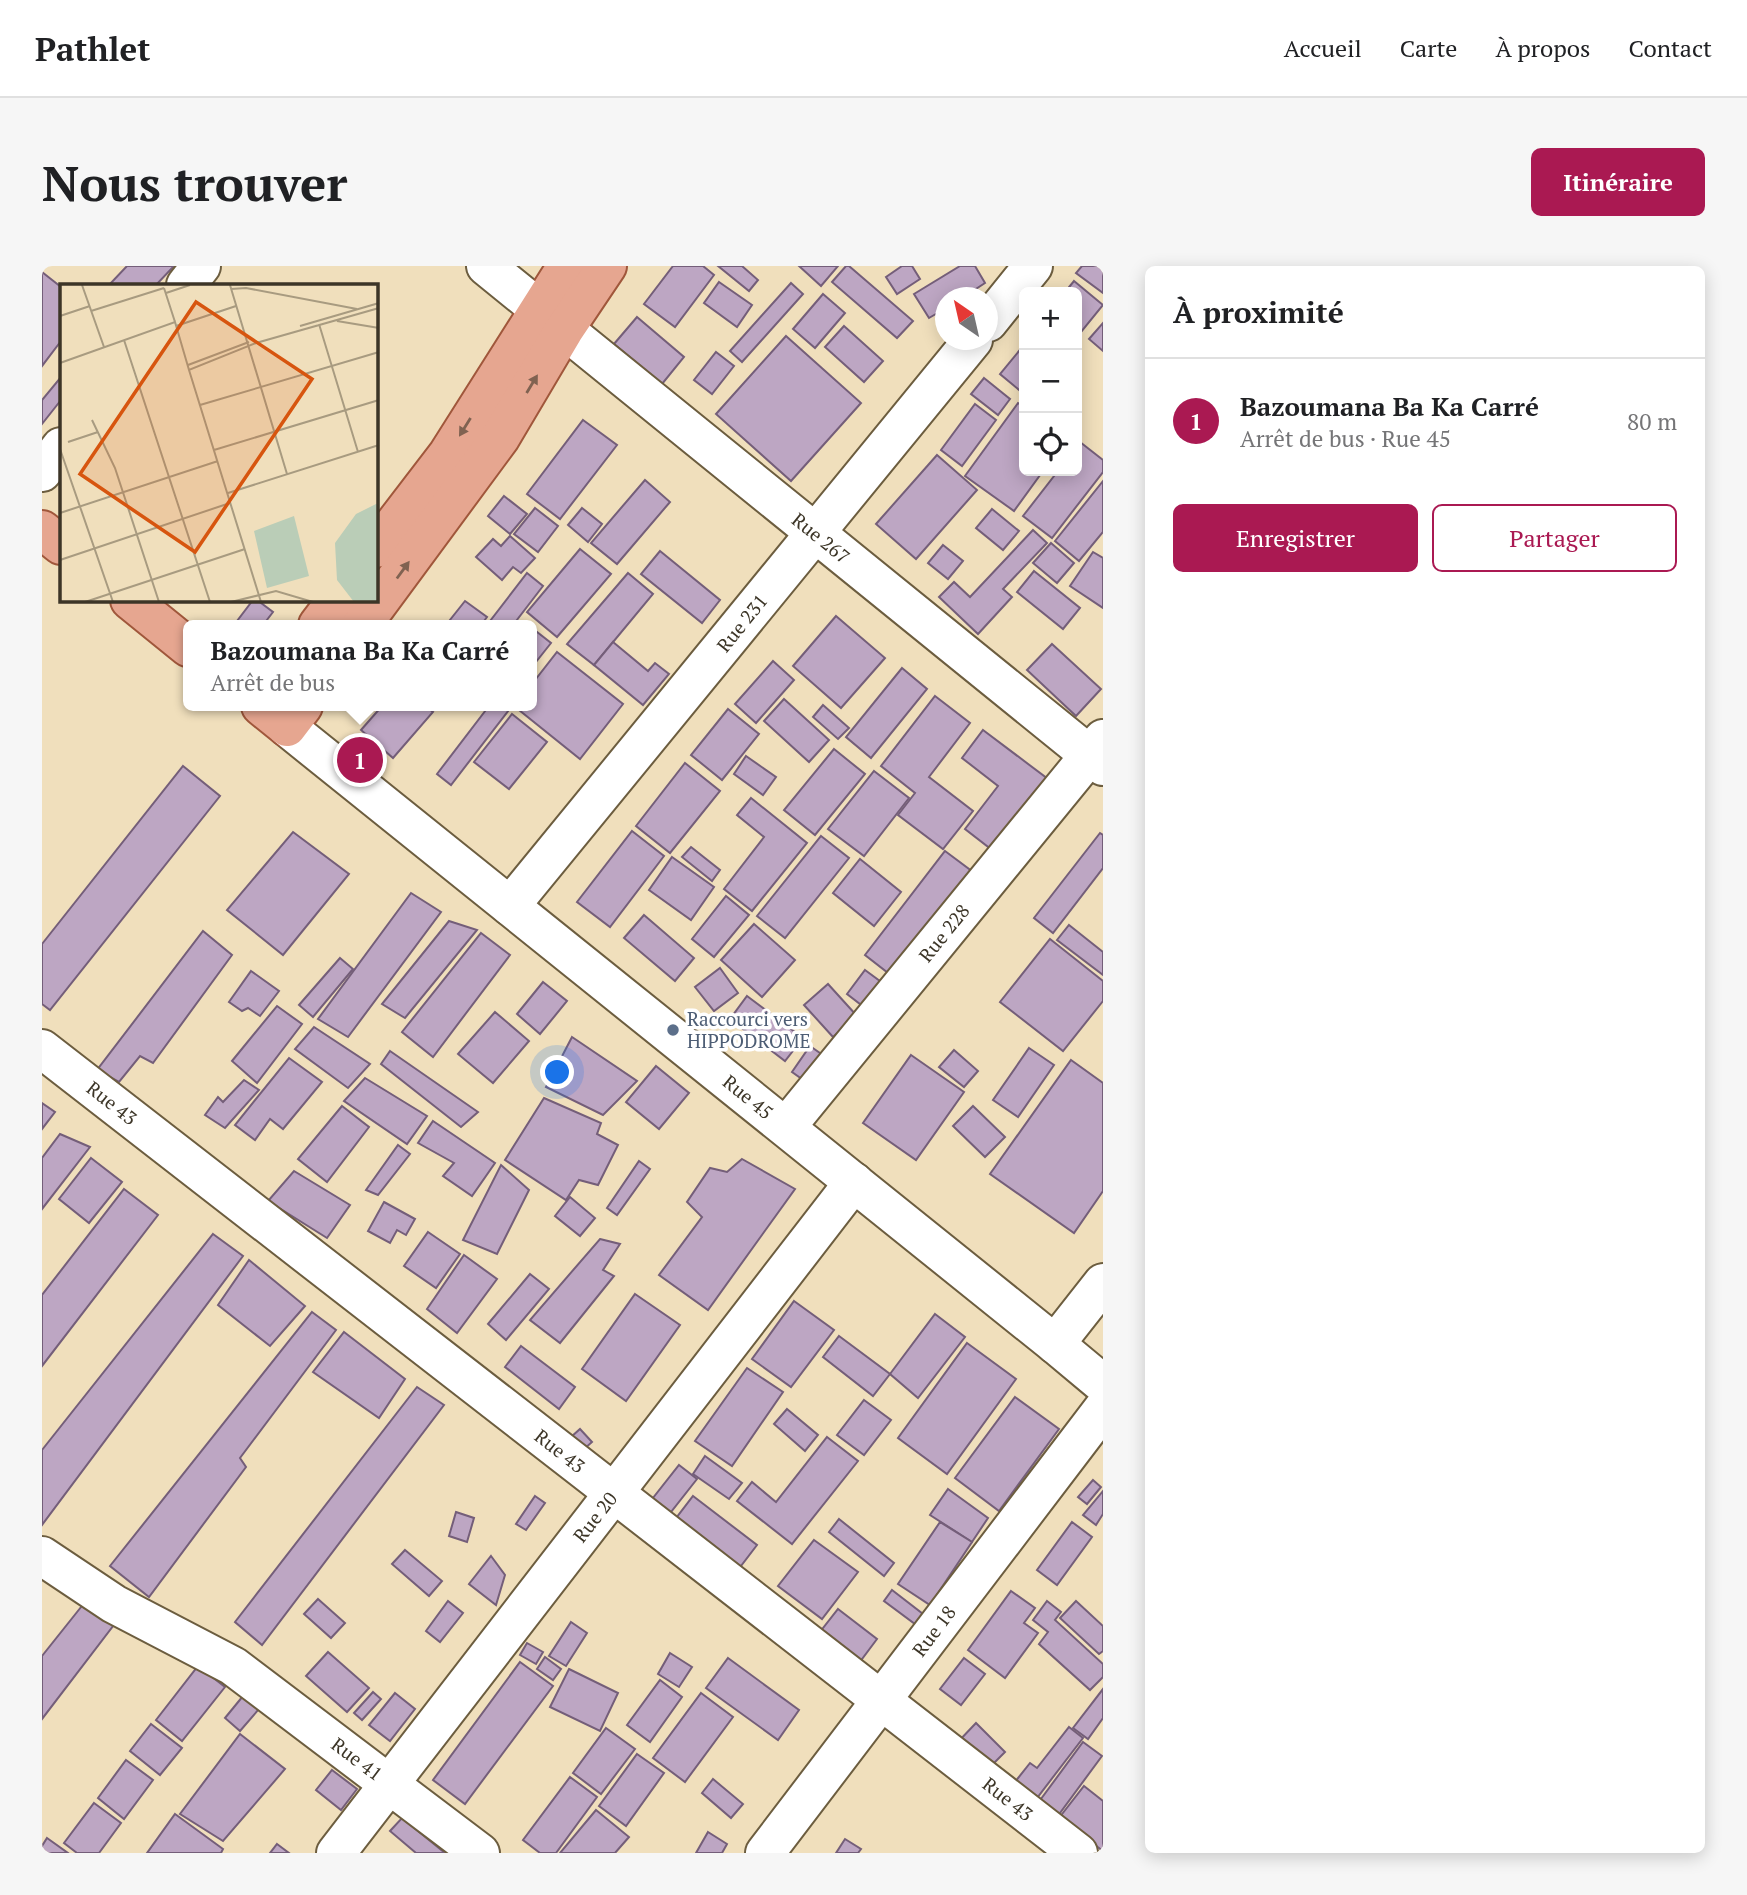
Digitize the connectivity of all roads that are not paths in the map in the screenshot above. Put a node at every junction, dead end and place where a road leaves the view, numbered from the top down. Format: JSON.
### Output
{"nodes":[{"id":1,"x":201,"y":266,"type":"edge"},
{"id":2,"x":486,"y":266,"type":"edge"},
{"id":3,"x":567,"y":266,"type":"edge"},
{"id":4,"x":607,"y":266,"type":"edge"},
{"id":5,"x":1033,"y":266,"type":"edge"},
{"id":6,"x":187,"y":284,"type":"edge"},
{"id":7,"x":998,"y":310,"type":"edge"},
{"id":8,"x":552,"y":320,"type":"junction"},
{"id":9,"x":965,"y":350,"type":"edge"},
{"id":10,"x":60,"y":448,"type":"edge"},
{"id":11,"x":42,"y":472,"type":"edge"},
{"id":12,"x":42,"y":530,"type":"edge"},
{"id":13,"x":815,"y":533,"type":"junction"},
{"id":14,"x":60,"y":544,"type":"edge"},
{"id":15,"x":378,"y":545,"type":"edge"},
{"id":16,"x":132,"y":602,"type":"edge"},
{"id":17,"x":335,"y":602,"type":"edge"},
{"id":18,"x":321,"y":620,"type":"edge"},
{"id":19,"x":366,"y":620,"type":"edge"},
{"id":20,"x":183,"y":644,"type":"edge"},
{"id":21,"x":284,"y":713,"type":"edge"},
{"id":22,"x":1099,"y":753,"type":"edge"},
{"id":23,"x":510,"y":906,"type":"junction"},
{"id":24,"x":42,"y":1049,"type":"edge"},
{"id":25,"x":786,"y":1127,"type":"junction"},
{"id":26,"x":854,"y":1182,"type":"junction"},
{"id":27,"x":1103,"y":1283,"type":"edge"},
{"id":28,"x":1055,"y":1344,"type":"junction"},
{"id":29,"x":1103,"y":1384,"type":"edge"},
{"id":30,"x":1103,"y":1409,"type":"edge"},
{"id":31,"x":614,"y":1493,"type":"junction"},
{"id":32,"x":42,"y":1556,"type":"edge"},
{"id":33,"x":881,"y":1700,"type":"junction"},
{"id":34,"x":390,"y":1783,"type":"junction"},
{"id":35,"x":336,"y":1853,"type":"edge"},
{"id":36,"x":480,"y":1853,"type":"edge"},
{"id":37,"x":765,"y":1853,"type":"edge"},
{"id":38,"x":1078,"y":1853,"type":"edge"}],
"edges":[{"from":1,"to":6,"type":"street"},
{"from":2,"to":8,"type":"street","name":"Rue 267"},
{"from":3,"to":8,"type":"main road"},
{"from":4,"to":8,"type":"main road"},
{"from":5,"to":7,"type":"street"},
{"from":8,"to":13,"type":"street","name":"Rue 267"},
{"from":8,"to":15,"type":"main road","one_way":true},
{"from":19,"to":8,"type":"main road","one_way":true},
{"from":9,"to":13,"type":"street","name":"Rue 231"},
{"from":10,"to":11,"type":"street"},
{"from":12,"to":14,"type":"main road"},
{"from":13,"to":22,"type":"street","name":"Rue 267"},
{"from":13,"to":23,"type":"street","name":"Rue 231"},
{"from":16,"to":20,"type":"main road"},
{"from":17,"to":18,"type":"main road"},
{"from":21,"to":23,"type":"street","name":"Rue 45"},
{"from":22,"to":25,"type":"street","name":"Rue 228"},
{"from":23,"to":25,"type":"street","name":"Rue 45"},
{"from":24,"to":31,"type":"street","name":"Rue 43"},
{"from":25,"to":26,"type":"street","name":"Rue 45"},
{"from":26,"to":28,"type":"street","name":"Rue 45"},
{"from":26,"to":31,"type":"street","name":"Rue 20"},
{"from":27,"to":28,"type":"street"},
{"from":28,"to":29,"type":"street","name":"Rue 45"},
{"from":30,"to":33,"type":"street","name":"Rue 18"},
{"from":31,"to":33,"type":"street","name":"Rue 43"},
{"from":31,"to":34,"type":"street","name":"Rue 20"},
{"from":32,"to":34,"type":"street","name":"Rue 41"},
{"from":33,"to":37,"type":"street","name":"Rue 18"},
{"from":33,"to":38,"type":"street","name":"Rue 43"},
{"from":34,"to":35,"type":"street","name":"Rue 20"},
{"from":34,"to":36,"type":"street","name":"Rue 41"}]}
